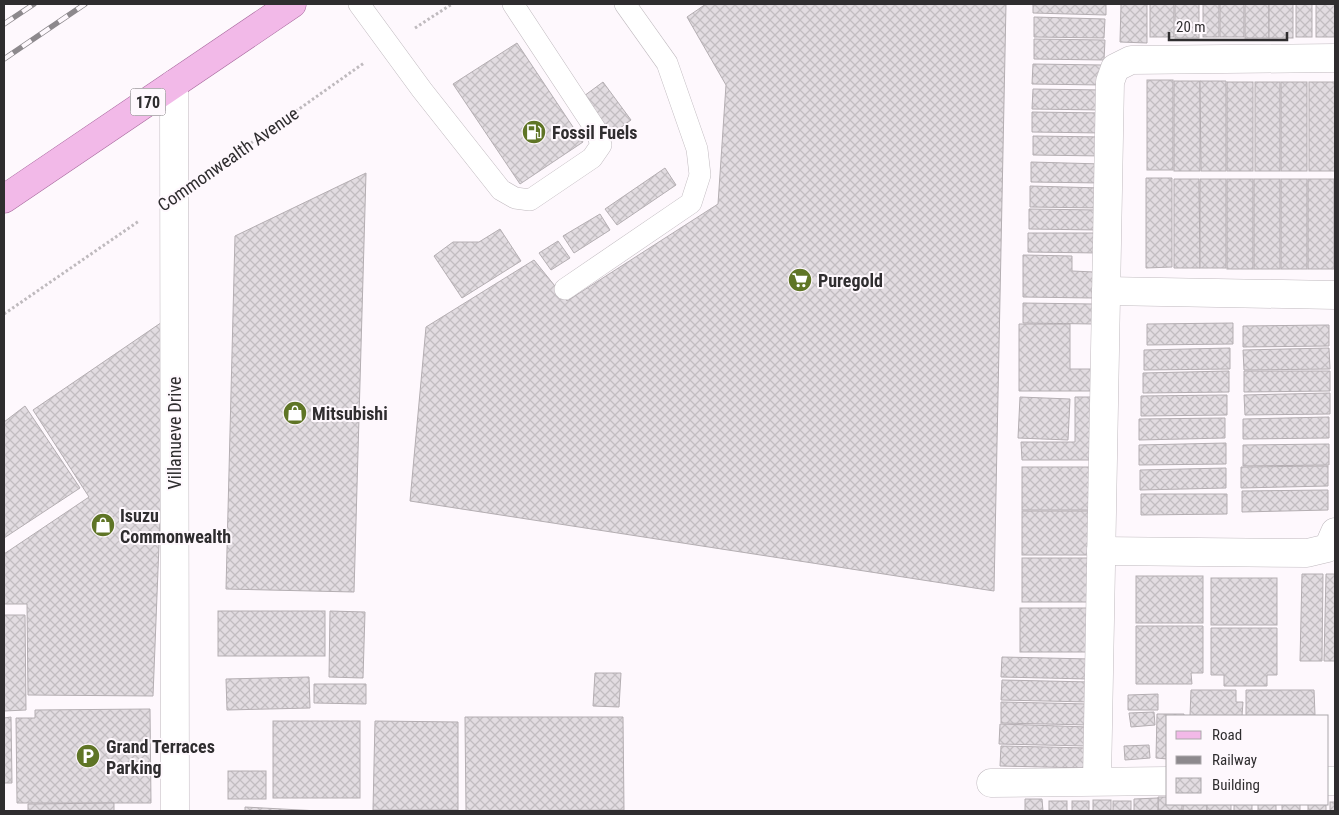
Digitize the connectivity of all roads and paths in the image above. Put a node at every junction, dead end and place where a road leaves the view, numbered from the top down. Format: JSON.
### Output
{"nodes":[{"id":1,"x":292,"y":4,"type":"edge"},
{"id":2,"x":359,"y":4,"type":"edge"},
{"id":3,"x":452,"y":4,"type":"edge"},
{"id":4,"x":513,"y":4,"type":"edge"},
{"id":5,"x":634,"y":7,"type":"edge"},
{"id":6,"x":389,"y":45,"type":"junction"},
{"id":7,"x":1335,"y":58,"type":"edge"},
{"id":8,"x":174,"y":84,"type":"junction"},
{"id":9,"x":174,"y":197,"type":"junction"},
{"id":10,"x":4,"y":199,"type":"edge"},
{"id":11,"x":565,"y":289,"type":"dead end"},
{"id":12,"x":1106,"y":291,"type":"junction"},
{"id":13,"x":1335,"y":295,"type":"edge"},
{"id":14,"x":4,"y":314,"type":"edge"},
{"id":15,"x":1335,"y":532,"type":"edge"},
{"id":16,"x":1101,"y":551,"type":"junction"},
{"id":17,"x":1097,"y":781,"type":"junction"},
{"id":18,"x":1166,"y":781,"type":"edge"},
{"id":19,"x":990,"y":782,"type":"dead end"},
{"id":20,"x":175,"y":811,"type":"edge"}],
"edges":[{"from":1,"to":8,"type":"main road","number":"170"},
{"from":2,"to":6,"type":"lane"},
{"from":3,"to":6,"type":"path","name":"Commonwealth Avenue"},
{"from":4,"to":6,"type":"lane"},
{"from":5,"to":11,"type":"lane"},
{"from":6,"to":9,"type":"path","name":"Commonwealth Avenue"},
{"from":7,"to":12,"type":"street"},
{"from":8,"to":9,"type":"street","name":"Villanueve Drive"},
{"from":8,"to":10,"type":"main road","number":"170"},
{"from":9,"to":14,"type":"path","name":"Commonwealth Avenue"},
{"from":9,"to":20,"type":"street","name":"Villanueve Drive"},
{"from":12,"to":13,"type":"street"},
{"from":12,"to":16,"type":"street"},
{"from":15,"to":16,"type":"street"},
{"from":16,"to":17,"type":"street"},
{"from":17,"to":18,"type":"street"},
{"from":17,"to":19,"type":"street"}]}
